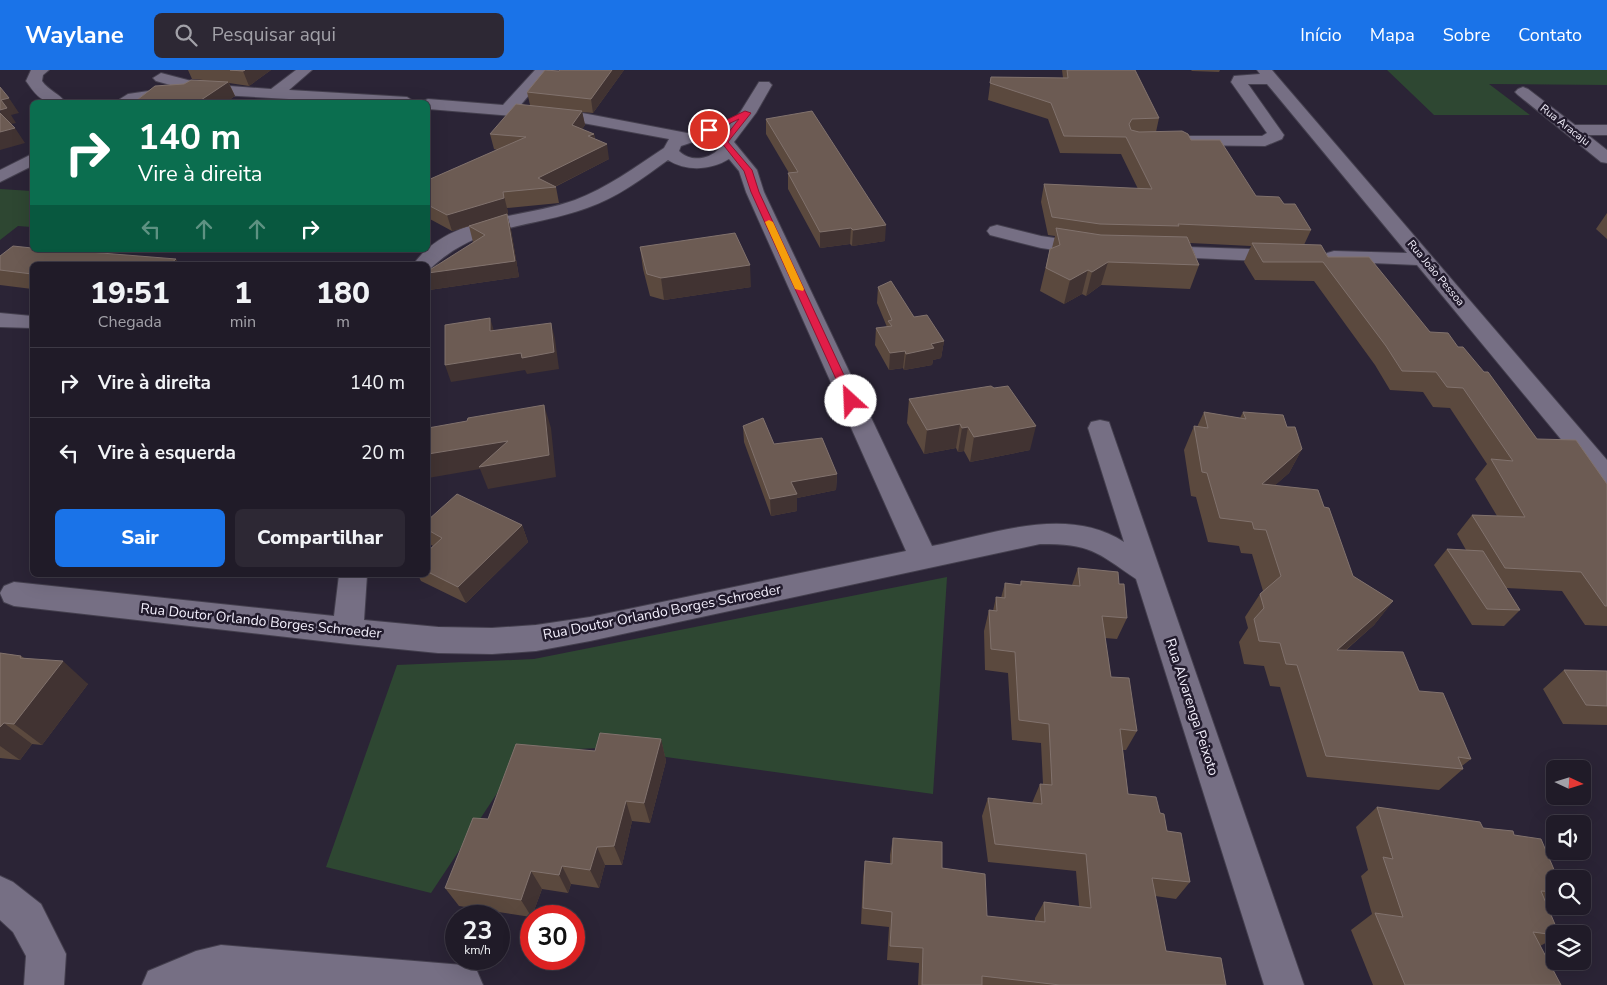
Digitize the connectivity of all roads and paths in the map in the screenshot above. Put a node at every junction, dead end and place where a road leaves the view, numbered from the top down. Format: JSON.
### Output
{"nodes":[{"id":1,"x":305,"y":70,"type":"edge"},
{"id":2,"x":543,"y":70,"type":"edge"},
{"id":3,"x":34,"y":71,"type":"edge"},
{"id":4,"x":164,"y":74,"type":"edge"},
{"id":5,"x":1268,"y":74,"type":"edge"},
{"id":6,"x":764,"y":85,"type":"dead end"},
{"id":7,"x":203,"y":89,"type":"junction"},
{"id":8,"x":1523,"y":92,"type":"dead end"},
{"id":9,"x":274,"y":94,"type":"junction"},
{"id":10,"x":54,"y":100,"type":"edge"},
{"id":11,"x":126,"y":100,"type":"edge"},
{"id":12,"x":134,"y":100,"type":"edge"},
{"id":13,"x":374,"y":100,"type":"edge"},
{"id":14,"x":430,"y":104,"type":"edge"},
{"id":15,"x":508,"y":109,"type":"junction"},
{"id":16,"x":748,"y":113,"type":"junction"},
{"id":17,"x":626,"y":126,"type":"junction"},
{"id":18,"x":1572,"y":130,"type":"junction"},
{"id":19,"x":1607,"y":130,"type":"edge"},
{"id":20,"x":691,"y":137,"type":"junction"},
{"id":21,"x":1162,"y":142,"type":"edge"},
{"id":22,"x":726,"y":144,"type":"junction"},
{"id":23,"x":671,"y":149,"type":"junction"},
{"id":24,"x":1607,"y":158,"type":"edge"},
{"id":25,"x":30,"y":160,"type":"edge"},
{"id":26,"x":685,"y":162,"type":"junction"},
{"id":27,"x":705,"y":162,"type":"junction"},
{"id":28,"x":0,"y":177,"type":"edge"},
{"id":29,"x":630,"y":178,"type":"junction"},
{"id":30,"x":755,"y":192,"type":"junction"},
{"id":31,"x":997,"y":231,"type":"dead end"},
{"id":32,"x":1105,"y":251,"type":"edge"},
{"id":33,"x":1135,"y":252,"type":"edge"},
{"id":34,"x":1424,"y":259,"type":"junction"},
{"id":35,"x":427,"y":262,"type":"edge"},
{"id":36,"x":0,"y":320,"type":"edge"},
{"id":37,"x":30,"y":322,"type":"edge"},
{"id":38,"x":1100,"y":428,"type":"dead end"},
{"id":39,"x":1607,"y":477,"type":"edge"},
{"id":40,"x":924,"y":558,"type":"junction"},
{"id":41,"x":1148,"y":573,"type":"junction"},
{"id":42,"x":354,"y":577,"type":"edge"},
{"id":43,"x":14,"y":594,"type":"dead end"},
{"id":44,"x":348,"y":632,"type":"junction"},
{"id":45,"x":0,"y":895,"type":"edge"},
{"id":46,"x":44,"y":985,"type":"edge"},
{"id":47,"x":162,"y":985,"type":"edge"},
{"id":48,"x":463,"y":985,"type":"edge"},
{"id":49,"x":1284,"y":985,"type":"edge"}],
"edges":[{"from":1,"to":9,"type":"street"},
{"from":2,"to":15,"type":"street"},
{"from":3,"to":10,"type":"street"},
{"from":4,"to":7,"type":"street"},
{"from":4,"to":11,"type":"street"},
{"from":5,"to":21,"type":"street"},
{"from":5,"to":34,"type":"street","name":"Rua João Pessoa"},
{"from":6,"to":16,"type":"street"},
{"from":7,"to":9,"type":"street"},
{"from":7,"to":12,"type":"street"},
{"from":8,"to":18,"type":"street","name":"Rua Aracaju"},
{"from":9,"to":13,"type":"street"},
{"from":14,"to":15,"type":"street"},
{"from":15,"to":17,"type":"street"},
{"from":16,"to":20,"type":"street"},
{"from":16,"to":22,"type":"street"},
{"from":17,"to":20,"type":"street"},
{"from":17,"to":23,"type":"street"},
{"from":18,"to":19,"type":"street"},
{"from":18,"to":24,"type":"street","name":"Rua Aracaju"},
{"from":20,"to":22,"type":"street"},
{"from":20,"to":23,"type":"street"},
{"from":22,"to":27,"type":"street"},
{"from":22,"to":30,"type":"street"},
{"from":23,"to":26,"type":"street"},
{"from":23,"to":29,"type":"street"},
{"from":25,"to":28,"type":"street"},
{"from":26,"to":27,"type":"street"},
{"from":26,"to":29,"type":"street"},
{"from":27,"to":30,"type":"street"},
{"from":29,"to":35,"type":"street"},
{"from":30,"to":40,"type":"street"},
{"from":31,"to":32,"type":"street"},
{"from":33,"to":34,"type":"street"},
{"from":34,"to":39,"type":"street","name":"Rua João Pessoa"},
{"from":36,"to":37,"type":"street"},
{"from":38,"to":41,"type":"street","name":"Rua Alvarenga Peixoto"},
{"from":40,"to":41,"type":"street","name":"Rua Doutor Orlando Borges Schroeder"},
{"from":40,"to":44,"type":"street","name":"Rua Doutor Orlando Borges Schroeder"},
{"from":41,"to":49,"type":"street","name":"Rua Alvarenga Peixoto"},
{"from":42,"to":44,"type":"street"},
{"from":43,"to":44,"type":"street","name":"Rua Doutor Orlando Borges Schroeder"},
{"from":45,"to":46,"type":"street"},
{"from":47,"to":48,"type":"street"}]}
